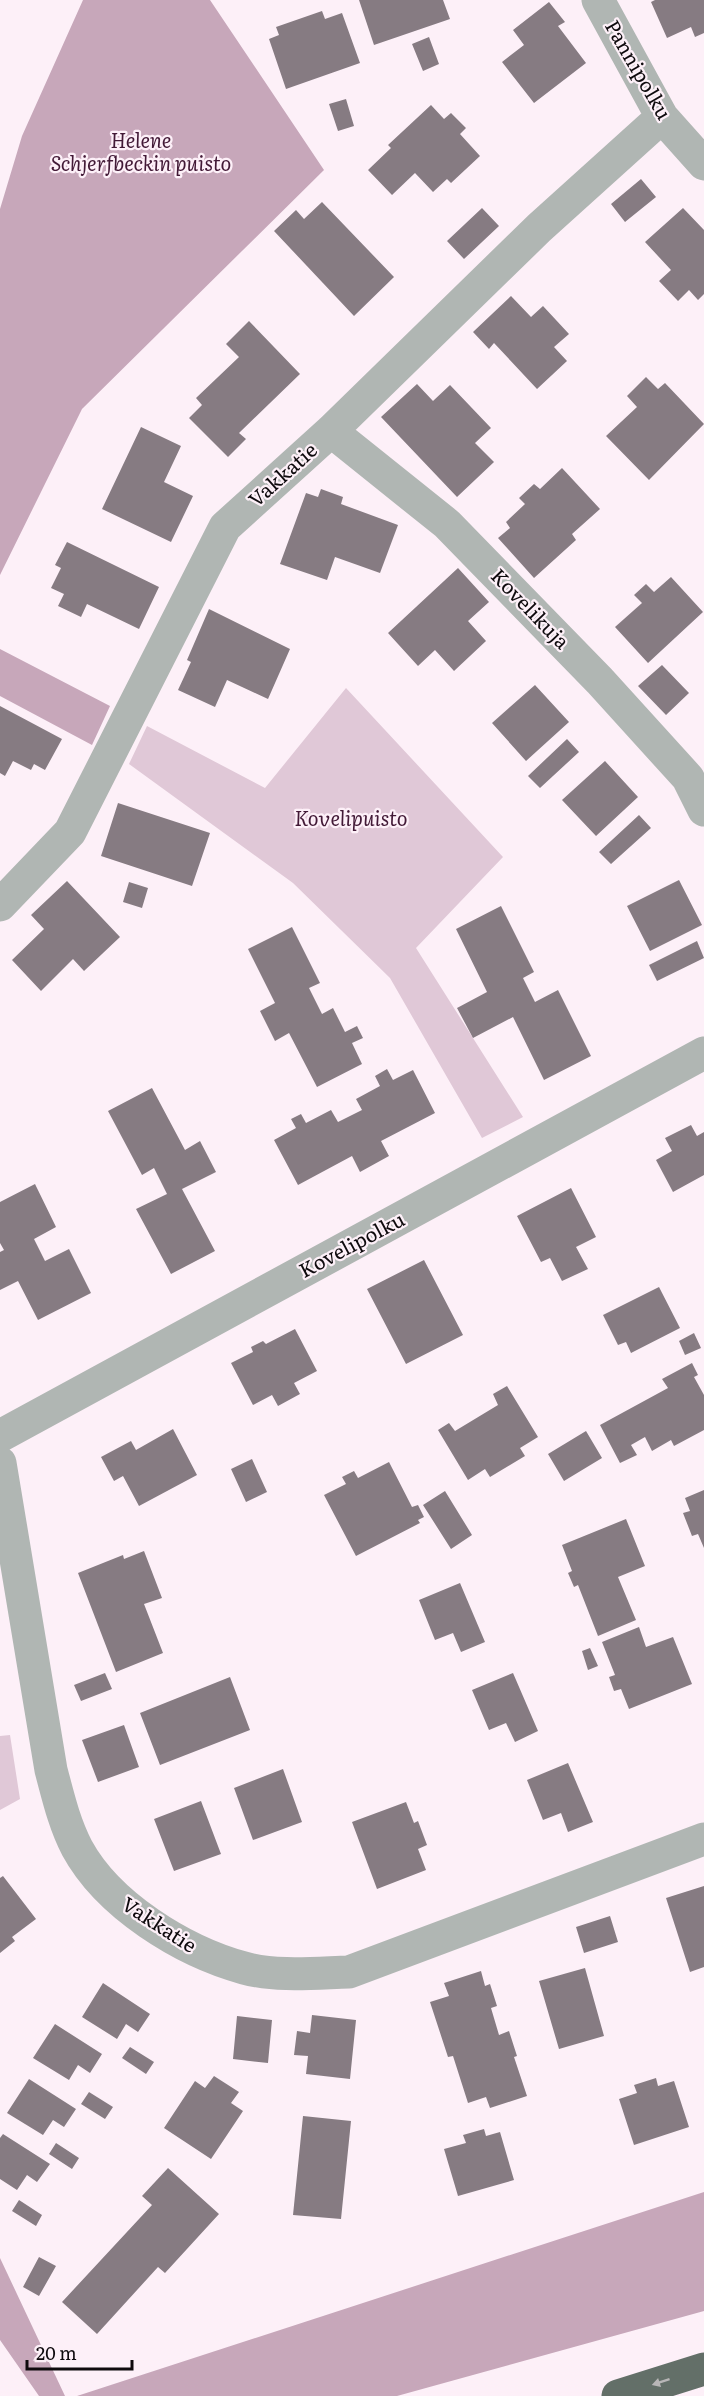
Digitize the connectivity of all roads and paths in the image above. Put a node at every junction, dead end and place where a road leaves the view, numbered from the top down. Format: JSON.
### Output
{"nodes":[{"id":1,"x":598,"y":0,"type":"edge"},
{"id":2,"x":662,"y":117,"type":"junction"},
{"id":3,"x":704,"y":164,"type":"edge"},
{"id":4,"x":331,"y":431,"type":"junction"},
{"id":5,"x":704,"y":810,"type":"edge"},
{"id":6,"x":0,"y":905,"type":"edge"},
{"id":7,"x":704,"y":1053,"type":"edge"},
{"id":8,"x":0,"y":1436,"type":"edge"},
{"id":9,"x":0,"y":1462,"type":"edge"},
{"id":10,"x":704,"y":1839,"type":"edge"},
{"id":11,"x":704,"y":2368,"type":"edge"},
{"id":12,"x":618,"y":2396,"type":"edge"}],
"edges":[{"from":1,"to":2,"type":"street","name":"Pannipolku"},
{"from":2,"to":3,"type":"street","name":"Pannipolku"},
{"from":2,"to":4,"type":"street","name":"Vakkatie"},
{"from":4,"to":5,"type":"street","name":"Kovelikuja"},
{"from":4,"to":6,"type":"street","name":"Vakkatie"},
{"from":7,"to":8,"type":"street","name":"Kovelipolku"},
{"from":9,"to":10,"type":"street","name":"Vakkatie"},
{"from":11,"to":12,"type":"highway","one_way":true}]}
